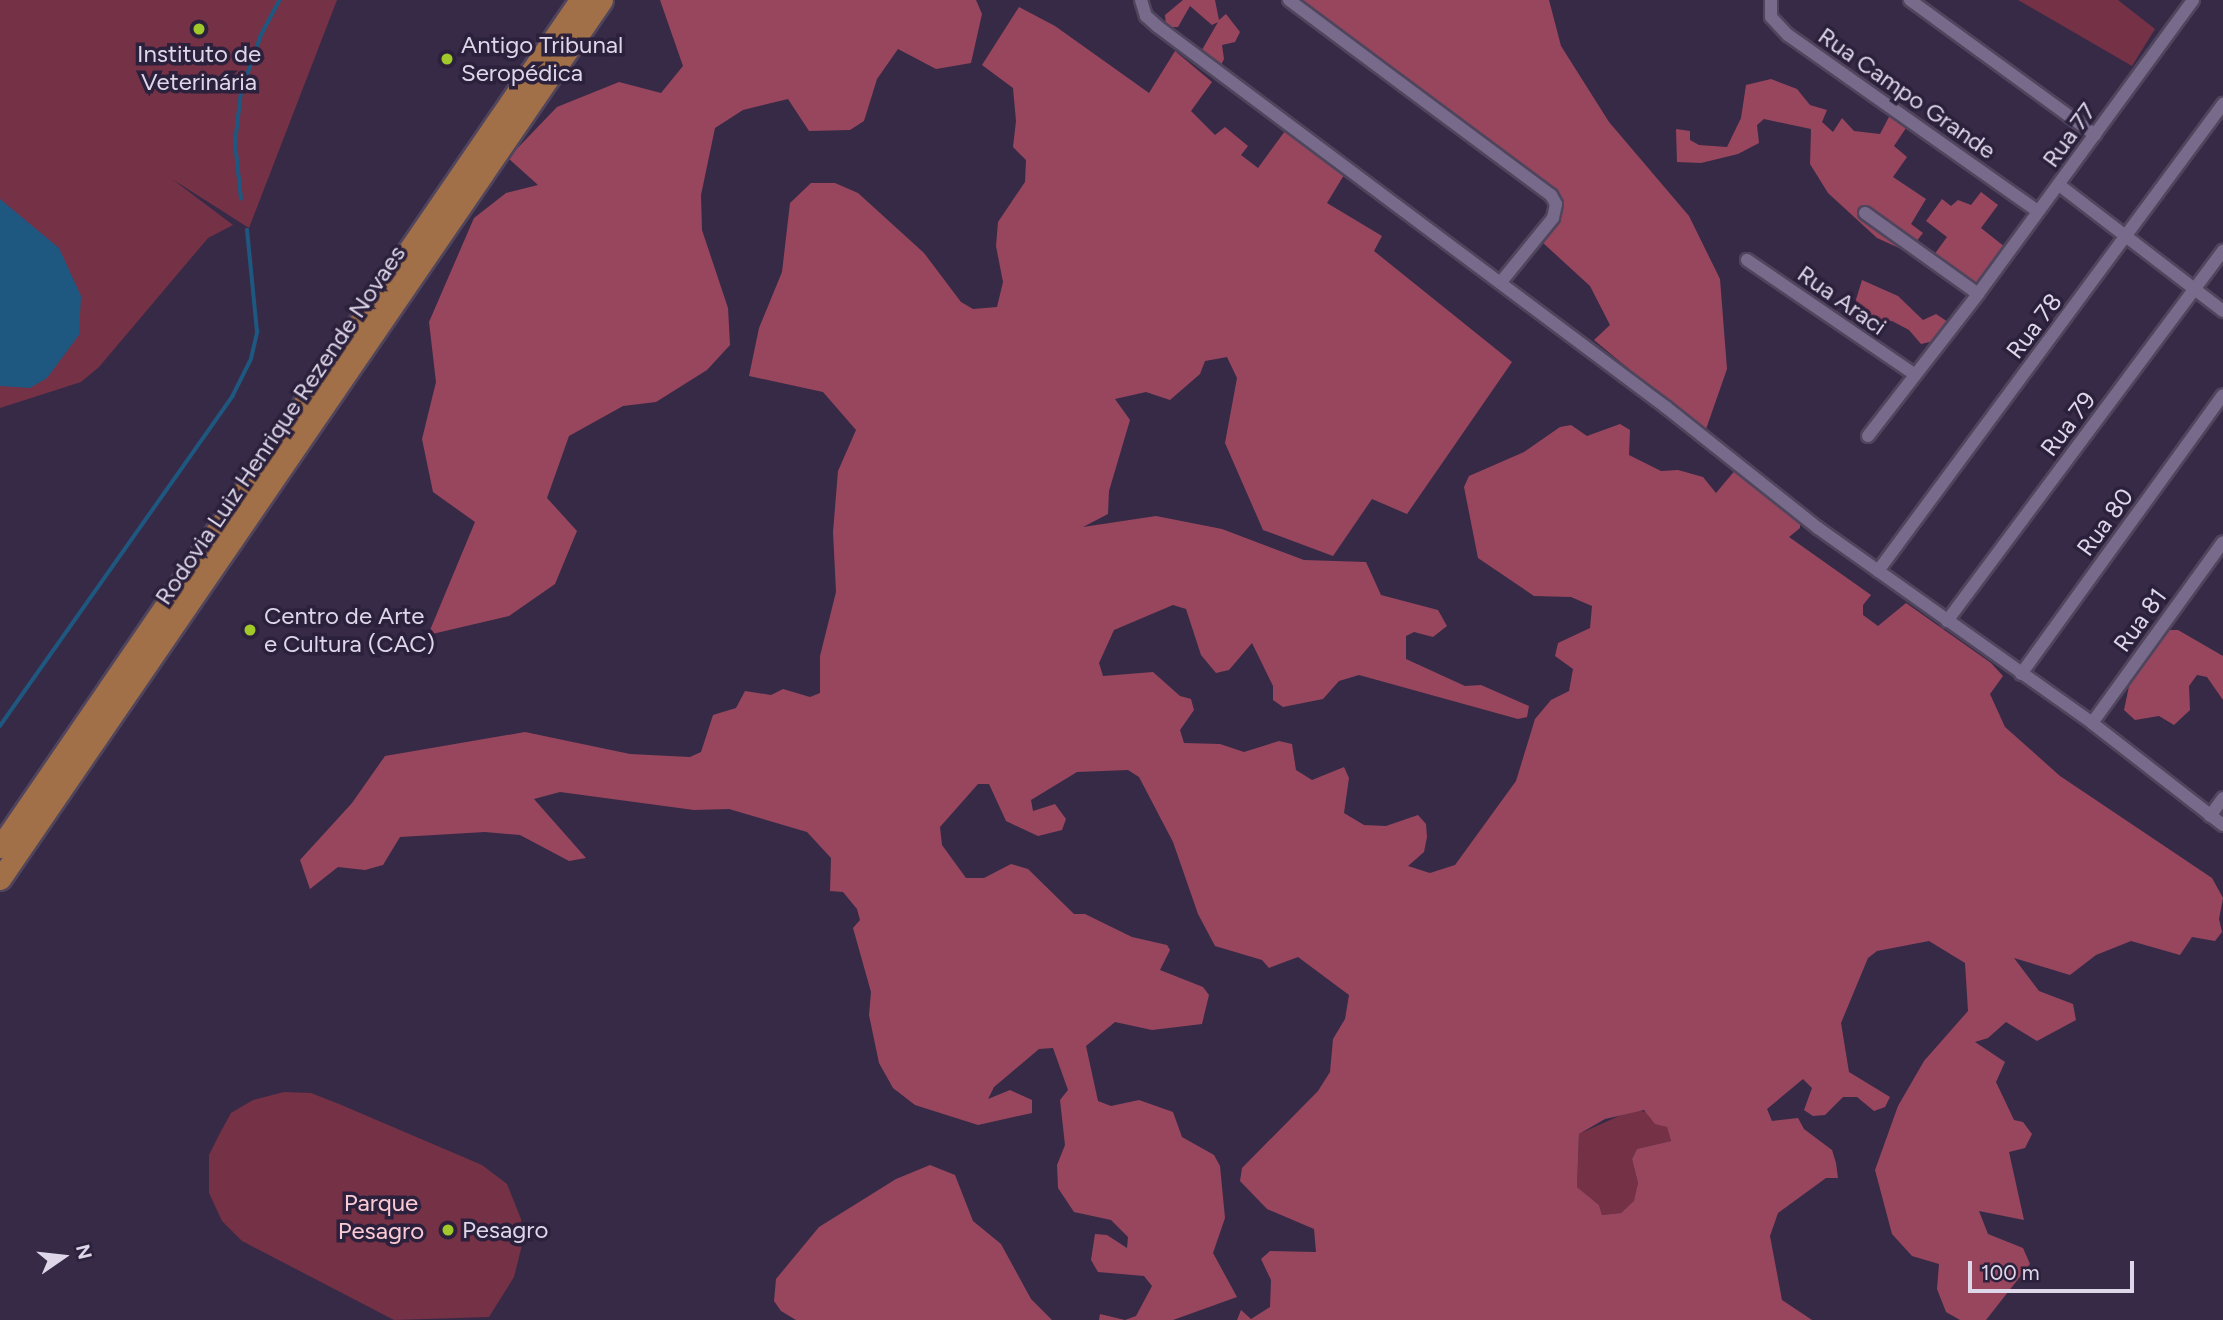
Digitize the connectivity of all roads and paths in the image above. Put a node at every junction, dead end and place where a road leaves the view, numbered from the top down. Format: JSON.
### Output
{"nodes":[{"id":1,"x":580,"y":0,"type":"edge"},
{"id":2,"x":602,"y":0,"type":"edge"},
{"id":3,"x":1142,"y":0,"type":"edge"},
{"id":4,"x":1289,"y":0,"type":"edge"},
{"id":5,"x":1771,"y":0,"type":"edge"},
{"id":6,"x":1910,"y":0,"type":"edge"},
{"id":7,"x":2193,"y":0,"type":"edge"},
{"id":8,"x":2223,"y":104,"type":"edge"},
{"id":9,"x":2095,"y":135,"type":"junction"},
{"id":10,"x":2059,"y":185,"type":"junction"},
{"id":11,"x":2036,"y":210,"type":"junction"},
{"id":12,"x":1865,"y":214,"type":"dead end"},
{"id":13,"x":2127,"y":236,"type":"junction"},
{"id":14,"x":2223,"y":251,"type":"edge"},
{"id":15,"x":1748,"y":260,"type":"dead end"},
{"id":16,"x":1501,"y":282,"type":"junction"},
{"id":17,"x":2195,"y":289,"type":"junction"},
{"id":18,"x":1978,"y":294,"type":"junction"},
{"id":19,"x":2223,"y":311,"type":"edge"},
{"id":20,"x":1914,"y":374,"type":"junction"},
{"id":21,"x":2223,"y":395,"type":"edge"},
{"id":22,"x":1868,"y":436,"type":"dead end"},
{"id":23,"x":2223,"y":542,"type":"edge"},
{"id":24,"x":1878,"y":571,"type":"junction"},
{"id":25,"x":1947,"y":621,"type":"junction"},
{"id":26,"x":2021,"y":674,"type":"junction"},
{"id":27,"x":2092,"y":723,"type":"junction"},
{"id":28,"x":2223,"y":798,"type":"edge"},
{"id":29,"x":2210,"y":816,"type":"junction"},
{"id":30,"x":2223,"y":825,"type":"edge"},
{"id":31,"x":0,"y":847,"type":"edge"},
{"id":32,"x":0,"y":879,"type":"edge"}],
"edges":[{"from":1,"to":31,"type":"highway","name":"Rodovia Luiz Henrique Rezende Novaes"},
{"from":2,"to":32,"type":"highway","name":"Rodovia Luiz Henrique Rezende Novaes"},
{"from":3,"to":16,"type":"street"},
{"from":4,"to":16,"type":"street"},
{"from":5,"to":11,"type":"street","name":"Rua Campo Grande"},
{"from":6,"to":9,"type":"street"},
{"from":7,"to":9,"type":"street","name":"Rua 77"},
{"from":8,"to":13,"type":"street","name":"Rua 78"},
{"from":9,"to":10,"type":"street","name":"Rua 77"},
{"from":10,"to":11,"type":"street","name":"Rua 77"},
{"from":10,"to":13,"type":"street"},
{"from":11,"to":18,"type":"street","name":"Rua 77"},
{"from":12,"to":18,"type":"street"},
{"from":13,"to":17,"type":"street"},
{"from":13,"to":24,"type":"street","name":"Rua 78"},
{"from":14,"to":17,"type":"street","name":"Rua 79"},
{"from":15,"to":20,"type":"street","name":"Rua Araci"},
{"from":16,"to":24,"type":"street"},
{"from":17,"to":19,"type":"street"},
{"from":17,"to":25,"type":"street","name":"Rua 79"},
{"from":18,"to":20,"type":"street","name":"Rua 77"},
{"from":20,"to":22,"type":"street","name":"Rua 77"},
{"from":21,"to":26,"type":"street","name":"Rua 80"},
{"from":23,"to":27,"type":"street","name":"Rua 81"},
{"from":24,"to":25,"type":"street"},
{"from":25,"to":26,"type":"street"},
{"from":26,"to":27,"type":"street"},
{"from":27,"to":29,"type":"street"},
{"from":28,"to":29,"type":"street"},
{"from":29,"to":30,"type":"street"}]}
